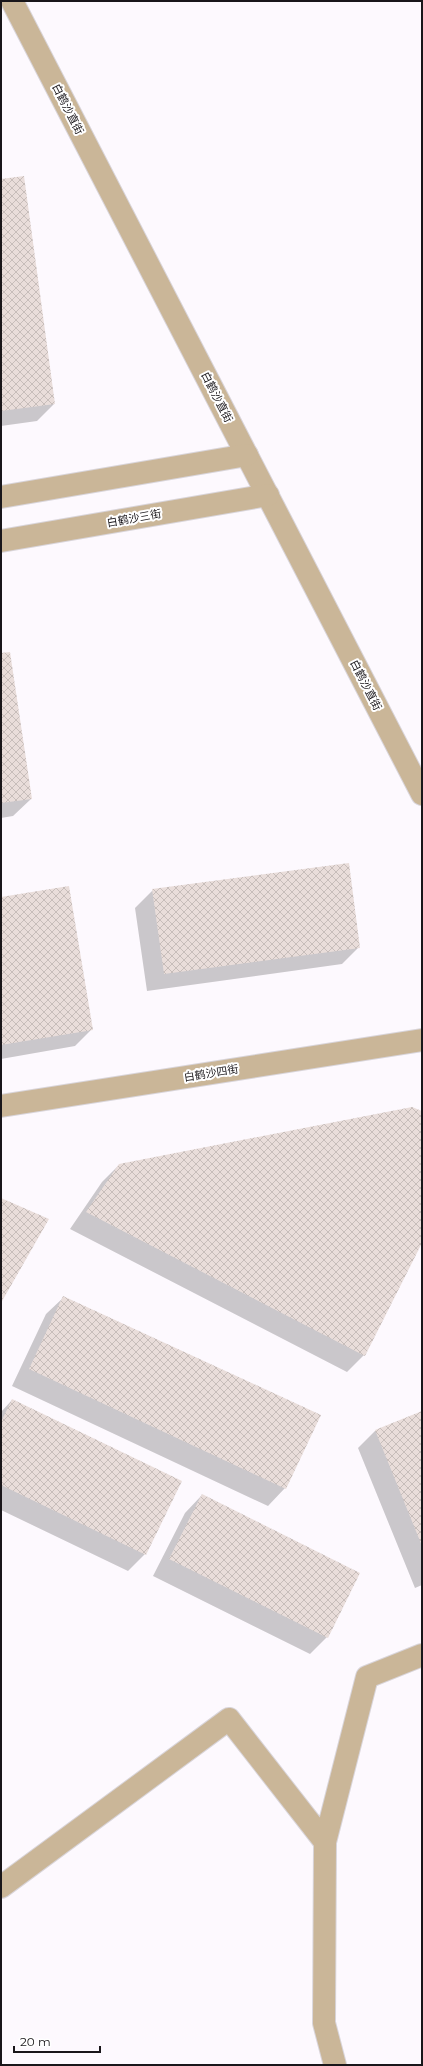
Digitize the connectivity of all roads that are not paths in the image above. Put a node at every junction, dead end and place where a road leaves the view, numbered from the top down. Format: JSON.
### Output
{"nodes":[{"id":1,"x":12,"y":1,"type":"edge"},
{"id":2,"x":247,"y":455,"type":"junction"},
{"id":3,"x":268,"y":495,"type":"junction"},
{"id":4,"x":1,"y":497,"type":"edge"},
{"id":5,"x":1,"y":541,"type":"edge"},
{"id":6,"x":422,"y":794,"type":"edge"},
{"id":7,"x":422,"y":1040,"type":"edge"},
{"id":8,"x":1,"y":1106,"type":"edge"},
{"id":9,"x":422,"y":1655,"type":"edge"},
{"id":10,"x":325,"y":1842,"type":"junction"},
{"id":11,"x":1,"y":1888,"type":"edge"},
{"id":12,"x":335,"y":2065,"type":"edge"}],
"edges":[{"from":1,"to":2,"type":"street","name":"白鹤沙直街"},
{"from":2,"to":3,"type":"street","name":"白鹤沙直街"},
{"from":2,"to":4,"type":"street"},
{"from":3,"to":5,"type":"street","name":"白鹤沙三街"},
{"from":3,"to":6,"type":"street","name":"白鹤沙直街"},
{"from":7,"to":8,"type":"street","name":"白鹤沙四街"},
{"from":9,"to":10,"type":"street"},
{"from":10,"to":11,"type":"street"},
{"from":10,"to":12,"type":"street"}]}
